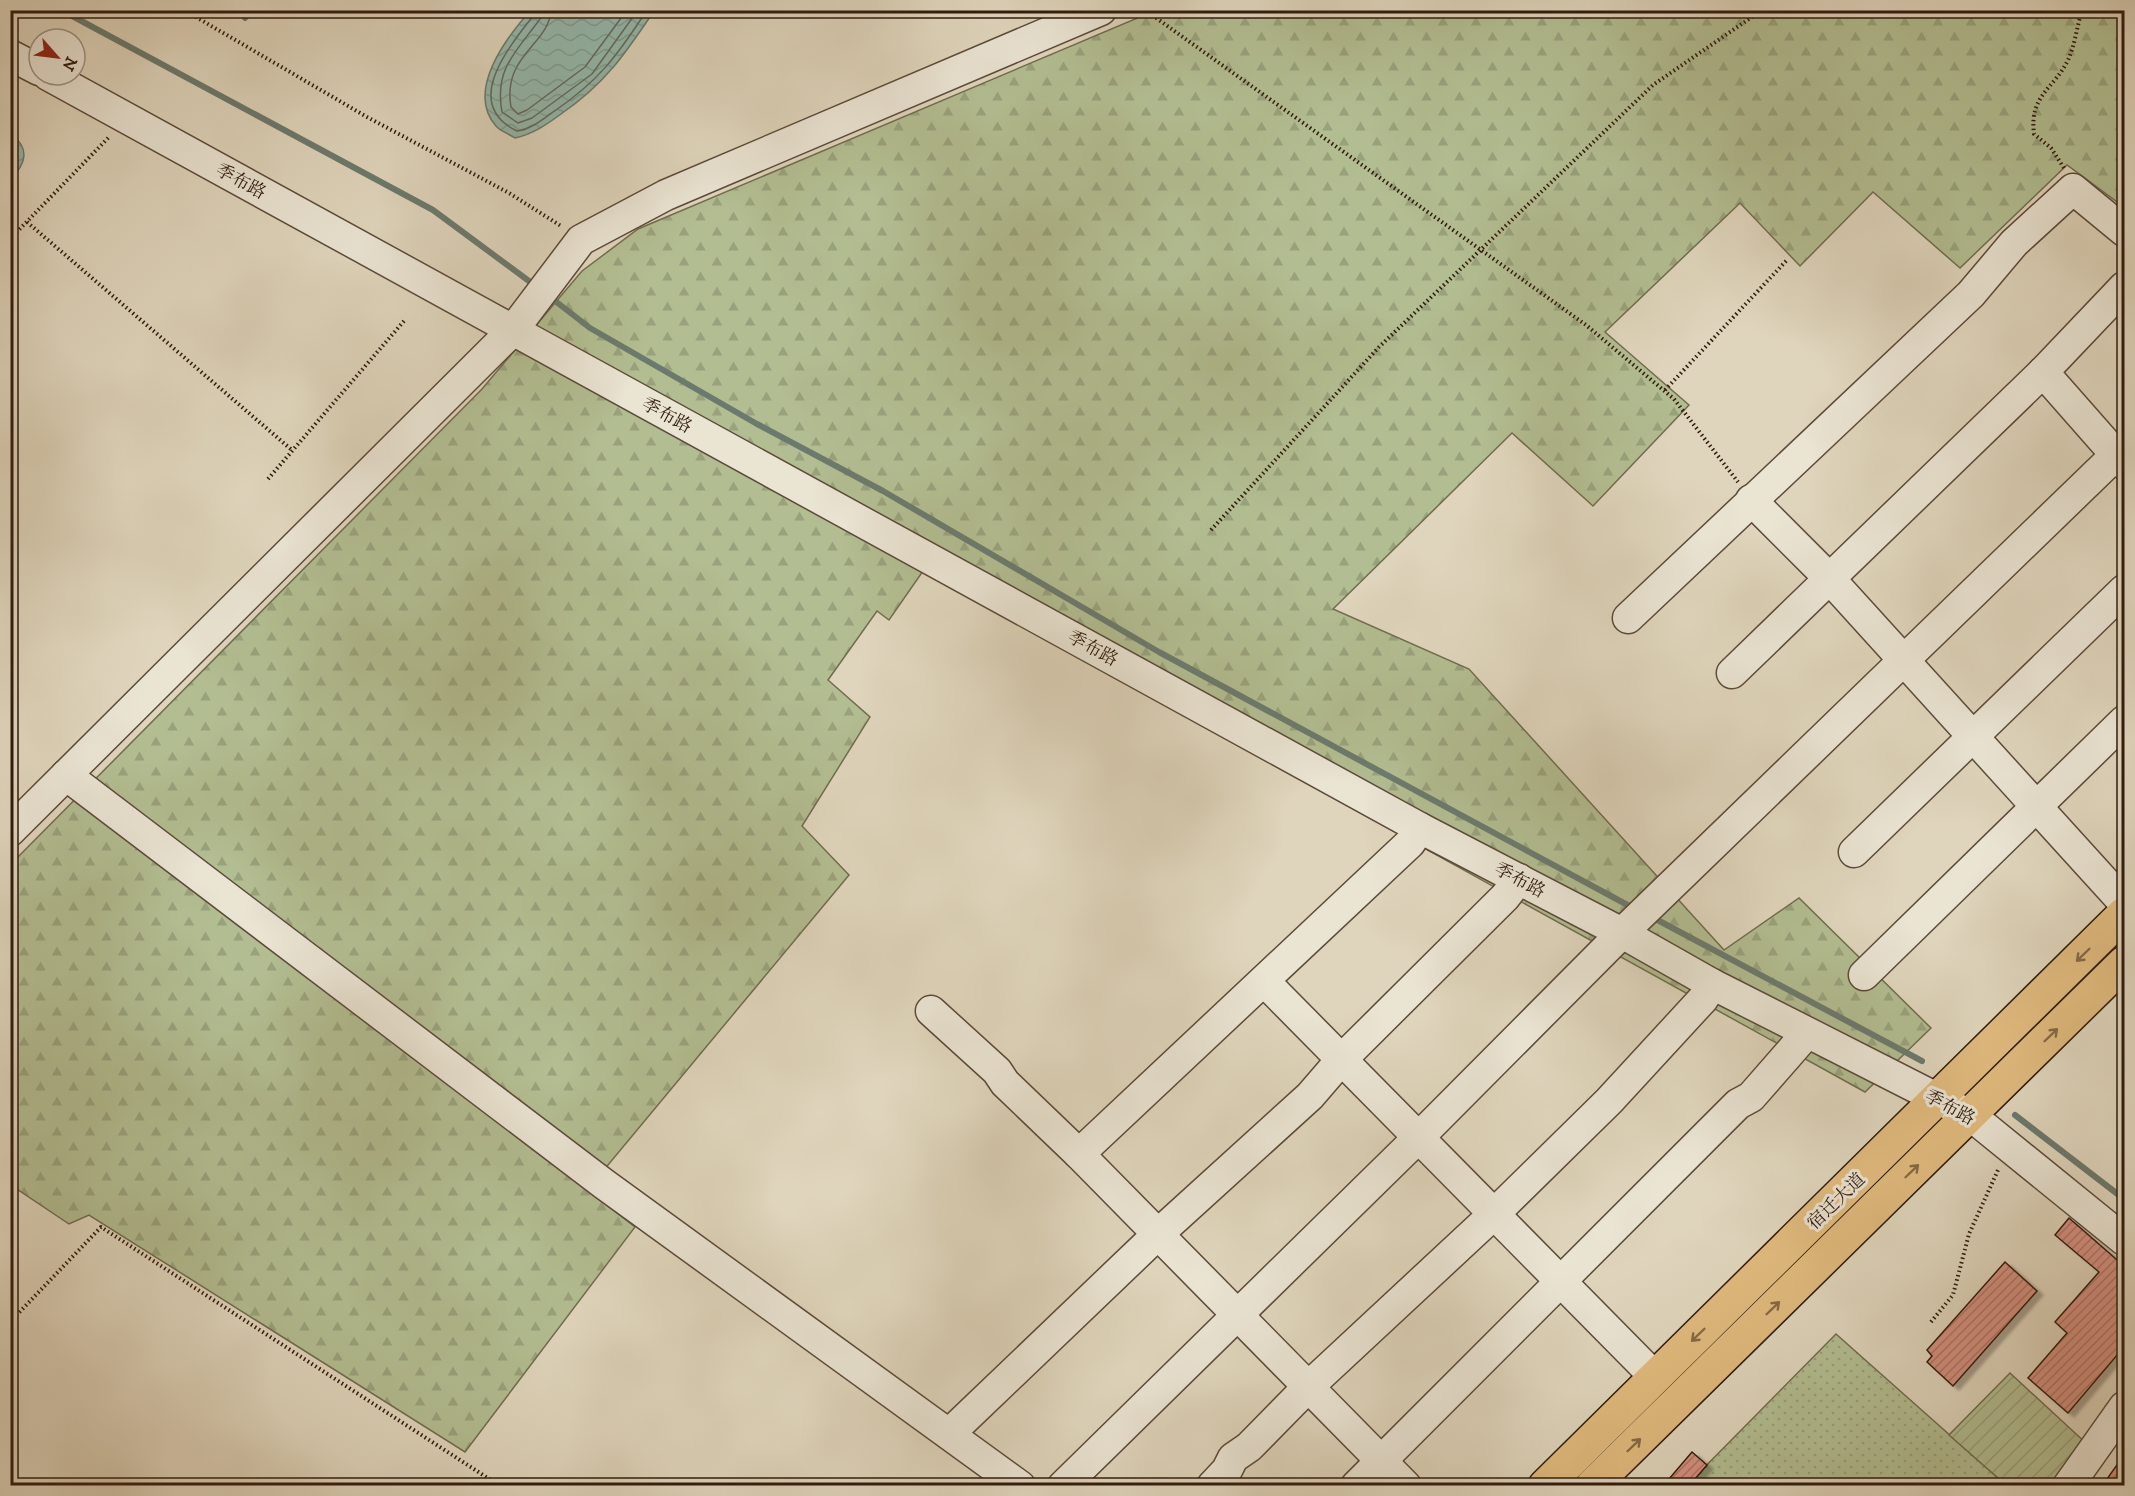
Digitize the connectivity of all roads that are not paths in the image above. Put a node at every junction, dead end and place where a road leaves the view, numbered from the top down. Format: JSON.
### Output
{"nodes":[{"id":1,"x":1101,"y":10,"type":"edge"},
{"id":2,"x":10,"y":54,"type":"edge"},
{"id":3,"x":27,"y":63,"type":"edge"},
{"id":4,"x":70,"y":87,"type":"edge"},
{"id":5,"x":2124,"y":231,"type":"edge"},
{"id":6,"x":2124,"y":288,"type":"edge"},
{"id":7,"x":513,"y":330,"type":"junction"},
{"id":8,"x":2043,"y":372,"type":"junction"},
{"id":9,"x":2122,"y":455,"type":"edge"},
{"id":10,"x":1751,"y":500,"type":"junction"},
{"id":11,"x":1830,"y":579,"type":"junction"},
{"id":12,"x":2124,"y":590,"type":"edge"},
{"id":13,"x":1628,"y":618,"type":"dead end"},
{"id":14,"x":1903,"y":662,"type":"junction"},
{"id":15,"x":1732,"y":673,"type":"dead end"},
{"id":16,"x":2124,"y":721,"type":"edge"},
{"id":17,"x":1973,"y":739,"type":"junction"},
{"id":18,"x":66,"y":776,"type":"junction"},
{"id":19,"x":2036,"y":807,"type":"junction"},
{"id":20,"x":1420,"y":828,"type":"junction"},
{"id":21,"x":10,"y":831,"type":"edge"},
{"id":22,"x":1854,"y":852,"type":"dead end"},
{"id":23,"x":1519,"y":879,"type":"junction"},
{"id":24,"x":2124,"y":903,"type":"edge"},
{"id":25,"x":2124,"y":914,"type":"edge"},
{"id":26,"x":1636,"y":919,"type":"junction"},
{"id":27,"x":2124,"y":963,"type":"edge"},
{"id":28,"x":1864,"y":975,"type":"dead end"},
{"id":29,"x":1264,"y":981,"type":"junction"},
{"id":30,"x":1712,"y":984,"type":"junction"},
{"id":31,"x":931,"y":1011,"type":"dead end"},
{"id":32,"x":1807,"y":1033,"type":"junction"},
{"id":33,"x":1341,"y":1060,"type":"junction"},
{"id":34,"x":1937,"y":1099,"type":"junction"},
{"id":35,"x":1970,"y":1115,"type":"junction"},
{"id":36,"x":1420,"y":1136,"type":"junction"},
{"id":37,"x":1079,"y":1154,"type":"junction"},
{"id":38,"x":1494,"y":1214,"type":"junction"},
{"id":39,"x":1157,"y":1235,"type":"junction"},
{"id":40,"x":2124,"y":1240,"type":"edge"},
{"id":41,"x":1562,"y":1281,"type":"junction"},
{"id":42,"x":1237,"y":1314,"type":"junction"},
{"id":43,"x":1655,"y":1377,"type":"junction"},
{"id":44,"x":1307,"y":1388,"type":"junction"},
{"id":45,"x":2124,"y":1407,"type":"edge"},
{"id":46,"x":949,"y":1434,"type":"junction"},
{"id":47,"x":1382,"y":1461,"type":"junction"},
{"id":48,"x":1020,"y":1485,"type":"edge"},
{"id":49,"x":1063,"y":1485,"type":"edge"},
{"id":50,"x":1212,"y":1485,"type":"edge"},
{"id":51,"x":1356,"y":1485,"type":"edge"},
{"id":52,"x":1406,"y":1485,"type":"edge"},
{"id":53,"x":1545,"y":1485,"type":"edge"},
{"id":54,"x":1592,"y":1485,"type":"edge"},
{"id":55,"x":2068,"y":1485,"type":"edge"}],
"edges":[{"from":1,"to":7,"type":"street"},
{"from":2,"to":3,"type":"street"},
{"from":4,"to":7,"type":"street","name":"季布路"},
{"from":5,"to":10,"type":"street"},
{"from":6,"to":8,"type":"street"},
{"from":7,"to":18,"type":"street"},
{"from":7,"to":20,"type":"street","name":"季布路"},
{"from":8,"to":9,"type":"street"},
{"from":8,"to":11,"type":"street"},
{"from":9,"to":14,"type":"street"},
{"from":10,"to":11,"type":"street"},
{"from":10,"to":13,"type":"street"},
{"from":11,"to":14,"type":"street"},
{"from":11,"to":15,"type":"street"},
{"from":12,"to":17,"type":"street"},
{"from":14,"to":17,"type":"street"},
{"from":14,"to":26,"type":"street"},
{"from":16,"to":19,"type":"street"},
{"from":17,"to":19,"type":"street"},
{"from":17,"to":22,"type":"street"},
{"from":18,"to":21,"type":"street"},
{"from":18,"to":46,"type":"street"},
{"from":19,"to":24,"type":"street"},
{"from":19,"to":28,"type":"street"},
{"from":20,"to":23,"type":"street","name":"季布路"},
{"from":20,"to":29,"type":"street"},
{"from":23,"to":26,"type":"street","name":"季布路"},
{"from":23,"to":33,"type":"street"},
{"from":25,"to":34,"type":"main road","name":"宿迁大道","one_way":true},
{"from":26,"to":30,"type":"street","name":"季布路"},
{"from":26,"to":36,"type":"street"},
{"from":35,"to":27,"type":"main road","name":"宿迁大道","one_way":true},
{"from":29,"to":33,"type":"street"},
{"from":29,"to":37,"type":"street"},
{"from":30,"to":32,"type":"street","name":"季布路"},
{"from":30,"to":38,"type":"street"},
{"from":31,"to":37,"type":"street"},
{"from":32,"to":34,"type":"street","name":"季布路"},
{"from":32,"to":41,"type":"street"},
{"from":33,"to":36,"type":"street"},
{"from":33,"to":39,"type":"street"},
{"from":34,"to":35,"type":"street","name":"季布路"},
{"from":34,"to":43,"type":"main road","name":"宿迁大道","one_way":true},
{"from":35,"to":40,"type":"street","name":"季布路"},
{"from":54,"to":35,"type":"main road","name":"宿迁大道","one_way":true},
{"from":36,"to":38,"type":"street"},
{"from":36,"to":42,"type":"street"},
{"from":37,"to":39,"type":"street"},
{"from":38,"to":41,"type":"street"},
{"from":38,"to":44,"type":"street"},
{"from":39,"to":42,"type":"street"},
{"from":39,"to":46,"type":"street"},
{"from":41,"to":43,"type":"street"},
{"from":41,"to":47,"type":"street"},
{"from":42,"to":44,"type":"street"},
{"from":42,"to":49,"type":"street"},
{"from":43,"to":53,"type":"main road","name":"宿迁大道"},
{"from":44,"to":47,"type":"street"},
{"from":44,"to":50,"type":"street"},
{"from":45,"to":55,"type":"street"},
{"from":46,"to":48,"type":"street"},
{"from":47,"to":51,"type":"street"},
{"from":47,"to":52,"type":"street"}]}
